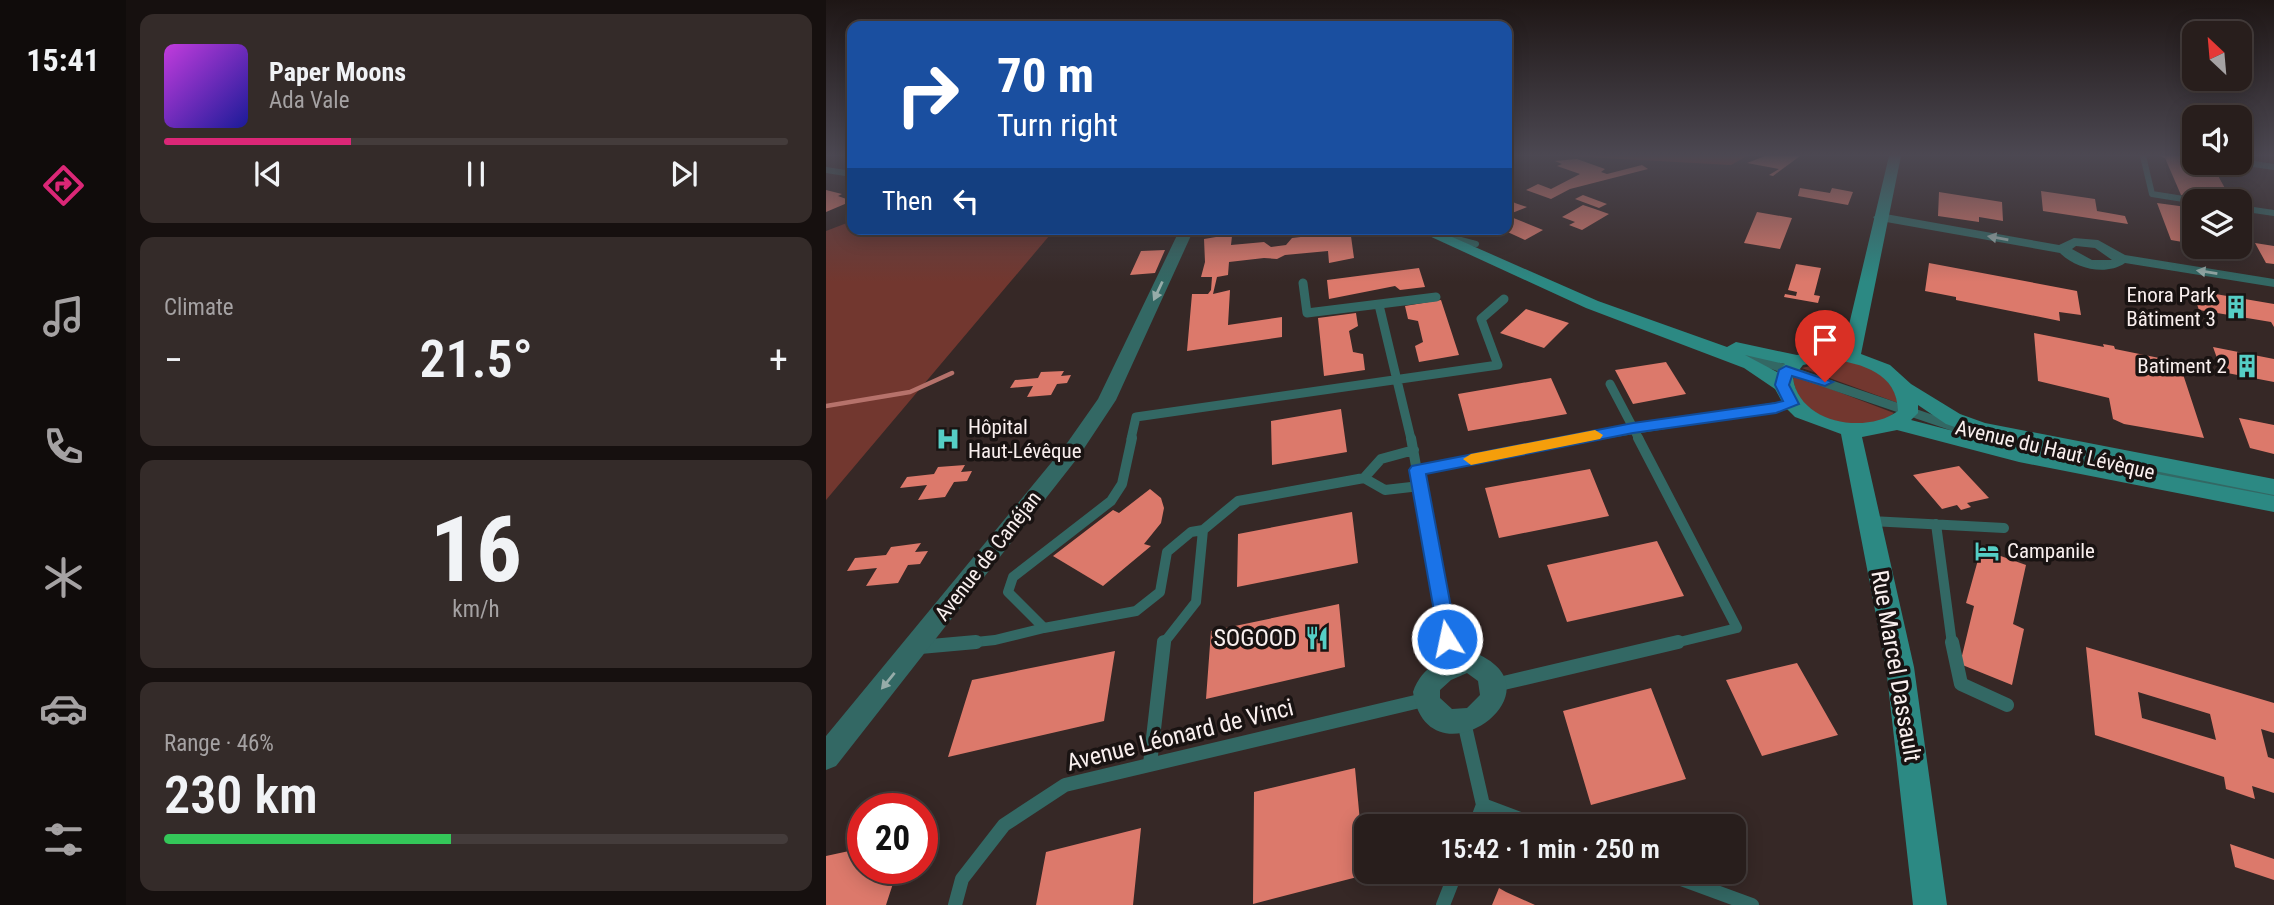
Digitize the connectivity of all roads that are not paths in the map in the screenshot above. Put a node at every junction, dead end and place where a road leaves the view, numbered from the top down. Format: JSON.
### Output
{"nodes":[{"id":1,"x":1885,"y":198,"type":"edge"},
{"id":2,"x":2252,"y":210,"type":"edge"},
{"id":3,"x":2274,"y":213,"type":"edge"},
{"id":4,"x":1880,"y":217,"type":"junction"},
{"id":5,"x":1184,"y":235,"type":"edge"},
{"id":6,"x":1434,"y":235,"type":"edge"},
{"id":7,"x":1445,"y":235,"type":"edge"},
{"id":8,"x":1456,"y":235,"type":"edge"},
{"id":9,"x":1476,"y":244,"type":"junction"},
{"id":10,"x":2065,"y":250,"type":"junction"},
{"id":11,"x":2120,"y":258,"type":"junction"},
{"id":12,"x":1303,"y":283,"type":"dead end"},
{"id":13,"x":2274,"y":283,"type":"edge"},
{"id":14,"x":1436,"y":297,"type":"dead end"},
{"id":15,"x":1504,"y":299,"type":"dead end"},
{"id":16,"x":1380,"y":304,"type":"junction"},
{"id":17,"x":1851,"y":356,"type":"junction"},
{"id":18,"x":1790,"y":369,"type":"junction"},
{"id":19,"x":1398,"y":380,"type":"junction"},
{"id":20,"x":1610,"y":384,"type":"dead end"},
{"id":21,"x":1906,"y":389,"type":"junction"},
{"id":22,"x":1792,"y":404,"type":"junction"},
{"id":23,"x":1902,"y":418,"type":"junction"},
{"id":24,"x":1633,"y":428,"type":"junction"},
{"id":25,"x":1850,"y":430,"type":"junction"},
{"id":26,"x":1414,"y":450,"type":"junction"},
{"id":27,"x":1417,"y":470,"type":"junction"},
{"id":28,"x":1364,"y":478,"type":"junction"},
{"id":29,"x":1420,"y":486,"type":"junction"},
{"id":30,"x":2274,"y":487,"type":"edge"},
{"id":31,"x":2274,"y":496,"type":"edge"},
{"id":32,"x":2274,"y":505,"type":"edge"},
{"id":33,"x":1870,"y":521,"type":"junction"},
{"id":34,"x":1936,"y":524,"type":"junction"},
{"id":35,"x":2004,"y":528,"type":"dead end"},
{"id":36,"x":1203,"y":530,"type":"junction"},
{"id":37,"x":1044,"y":628,"type":"junction"},
{"id":38,"x":916,"y":648,"type":"junction"},
{"id":39,"x":1452,"y":664,"type":"junction"},
{"id":40,"x":1494,"y":685,"type":"junction"},
{"id":41,"x":1428,"y":699,"type":"junction"},
{"id":42,"x":2007,"y":705,"type":"dead end"},
{"id":43,"x":1464,"y":722,"type":"junction"},
{"id":44,"x":826,"y":757,"type":"edge"},
{"id":45,"x":1150,"y":764,"type":"junction"},
{"id":46,"x":1483,"y":805,"type":"junction"},
{"id":47,"x":1480,"y":814,"type":"edge"},
{"id":48,"x":1507,"y":814,"type":"edge"},
{"id":49,"x":1451,"y":884,"type":"edge"},
{"id":50,"x":1695,"y":884,"type":"edge"},
{"id":51,"x":955,"y":905,"type":"edge"},
{"id":52,"x":1443,"y":905,"type":"edge"},
{"id":53,"x":1752,"y":905,"type":"edge"},
{"id":54,"x":1930,"y":905,"type":"edge"}],
"edges":[{"from":1,"to":4,"type":"main road"},
{"from":2,"to":3,"type":"lane"},
{"from":10,"to":4,"type":"street","one_way":true},
{"from":4,"to":17,"type":"main road"},
{"from":5,"to":38,"type":"street","name":"Avenue de Canéjan","one_way":true},
{"from":6,"to":18,"type":"main road","name":"Avenue du Haut Lévèque"},
{"from":7,"to":9,"type":"lane","name":"Avenue du Haut Lévèque"},
{"from":8,"to":9,"type":"main road","name":"Avenue du Haut Lévèque"},
{"from":9,"to":18,"type":"main road","name":"Avenue du Haut Lévèque"},
{"from":10,"to":11,"type":"street"},
{"from":10,"to":11,"type":"street"},
{"from":13,"to":11,"type":"street","one_way":true},
{"from":12,"to":16,"type":"lane"},
{"from":14,"to":16,"type":"lane"},
{"from":15,"to":19,"type":"lane"},
{"from":16,"to":19,"type":"lane"},
{"from":17,"to":18,"type":"main road"},
{"from":17,"to":21,"type":"main road","name":"Avenue du Haut Lévèque"},
{"from":18,"to":22,"type":"main road"},
{"from":18,"to":23,"type":"lane","name":"Avenue du Haut Lévèque"},
{"from":19,"to":26,"type":"lane"},
{"from":19,"to":37,"type":"lane"},
{"from":20,"to":24,"type":"lane"},
{"from":21,"to":23,"type":"main road"},
{"from":21,"to":30,"type":"main road","name":"Avenue du Haut Lévèque"},
{"from":22,"to":24,"type":"lane"},
{"from":22,"to":25,"type":"main road"},
{"from":23,"to":25,"type":"main road"},
{"from":23,"to":31,"type":"lane","name":"Avenue du Haut Lévèque"},
{"from":23,"to":32,"type":"main road","name":"Avenue du Haut Lévèque"},
{"from":24,"to":27,"type":"lane"},
{"from":24,"to":40,"type":"lane"},
{"from":25,"to":33,"type":"main road","name":"Rue Marcel Dassault"},
{"from":26,"to":27,"type":"lane"},
{"from":26,"to":28,"type":"lane"},
{"from":27,"to":29,"type":"lane"},
{"from":28,"to":29,"type":"lane"},
{"from":28,"to":36,"type":"lane"},
{"from":29,"to":39,"type":"lane"},
{"from":33,"to":34,"type":"lane"},
{"from":33,"to":54,"type":"main road","name":"Rue Marcel Dassault"},
{"from":34,"to":35,"type":"lane"},
{"from":34,"to":42,"type":"lane"},
{"from":36,"to":37,"type":"lane"},
{"from":36,"to":45,"type":"lane"},
{"from":37,"to":38,"type":"lane"},
{"from":38,"to":44,"type":"street","name":"Avenue de Canéjan","one_way":true},
{"from":39,"to":40,"type":"street"},
{"from":39,"to":41,"type":"street"},
{"from":40,"to":43,"type":"street"},
{"from":41,"to":43,"type":"street"},
{"from":41,"to":45,"type":"lane","name":"Avenue Léonard de Vinci"},
{"from":43,"to":46,"type":"lane"},
{"from":45,"to":51,"type":"lane","name":"Avenue Léonard de Vinci"},
{"from":46,"to":47,"type":"lane"},
{"from":46,"to":48,"type":"lane"},
{"from":49,"to":52,"type":"lane"},
{"from":50,"to":53,"type":"lane"}]}
